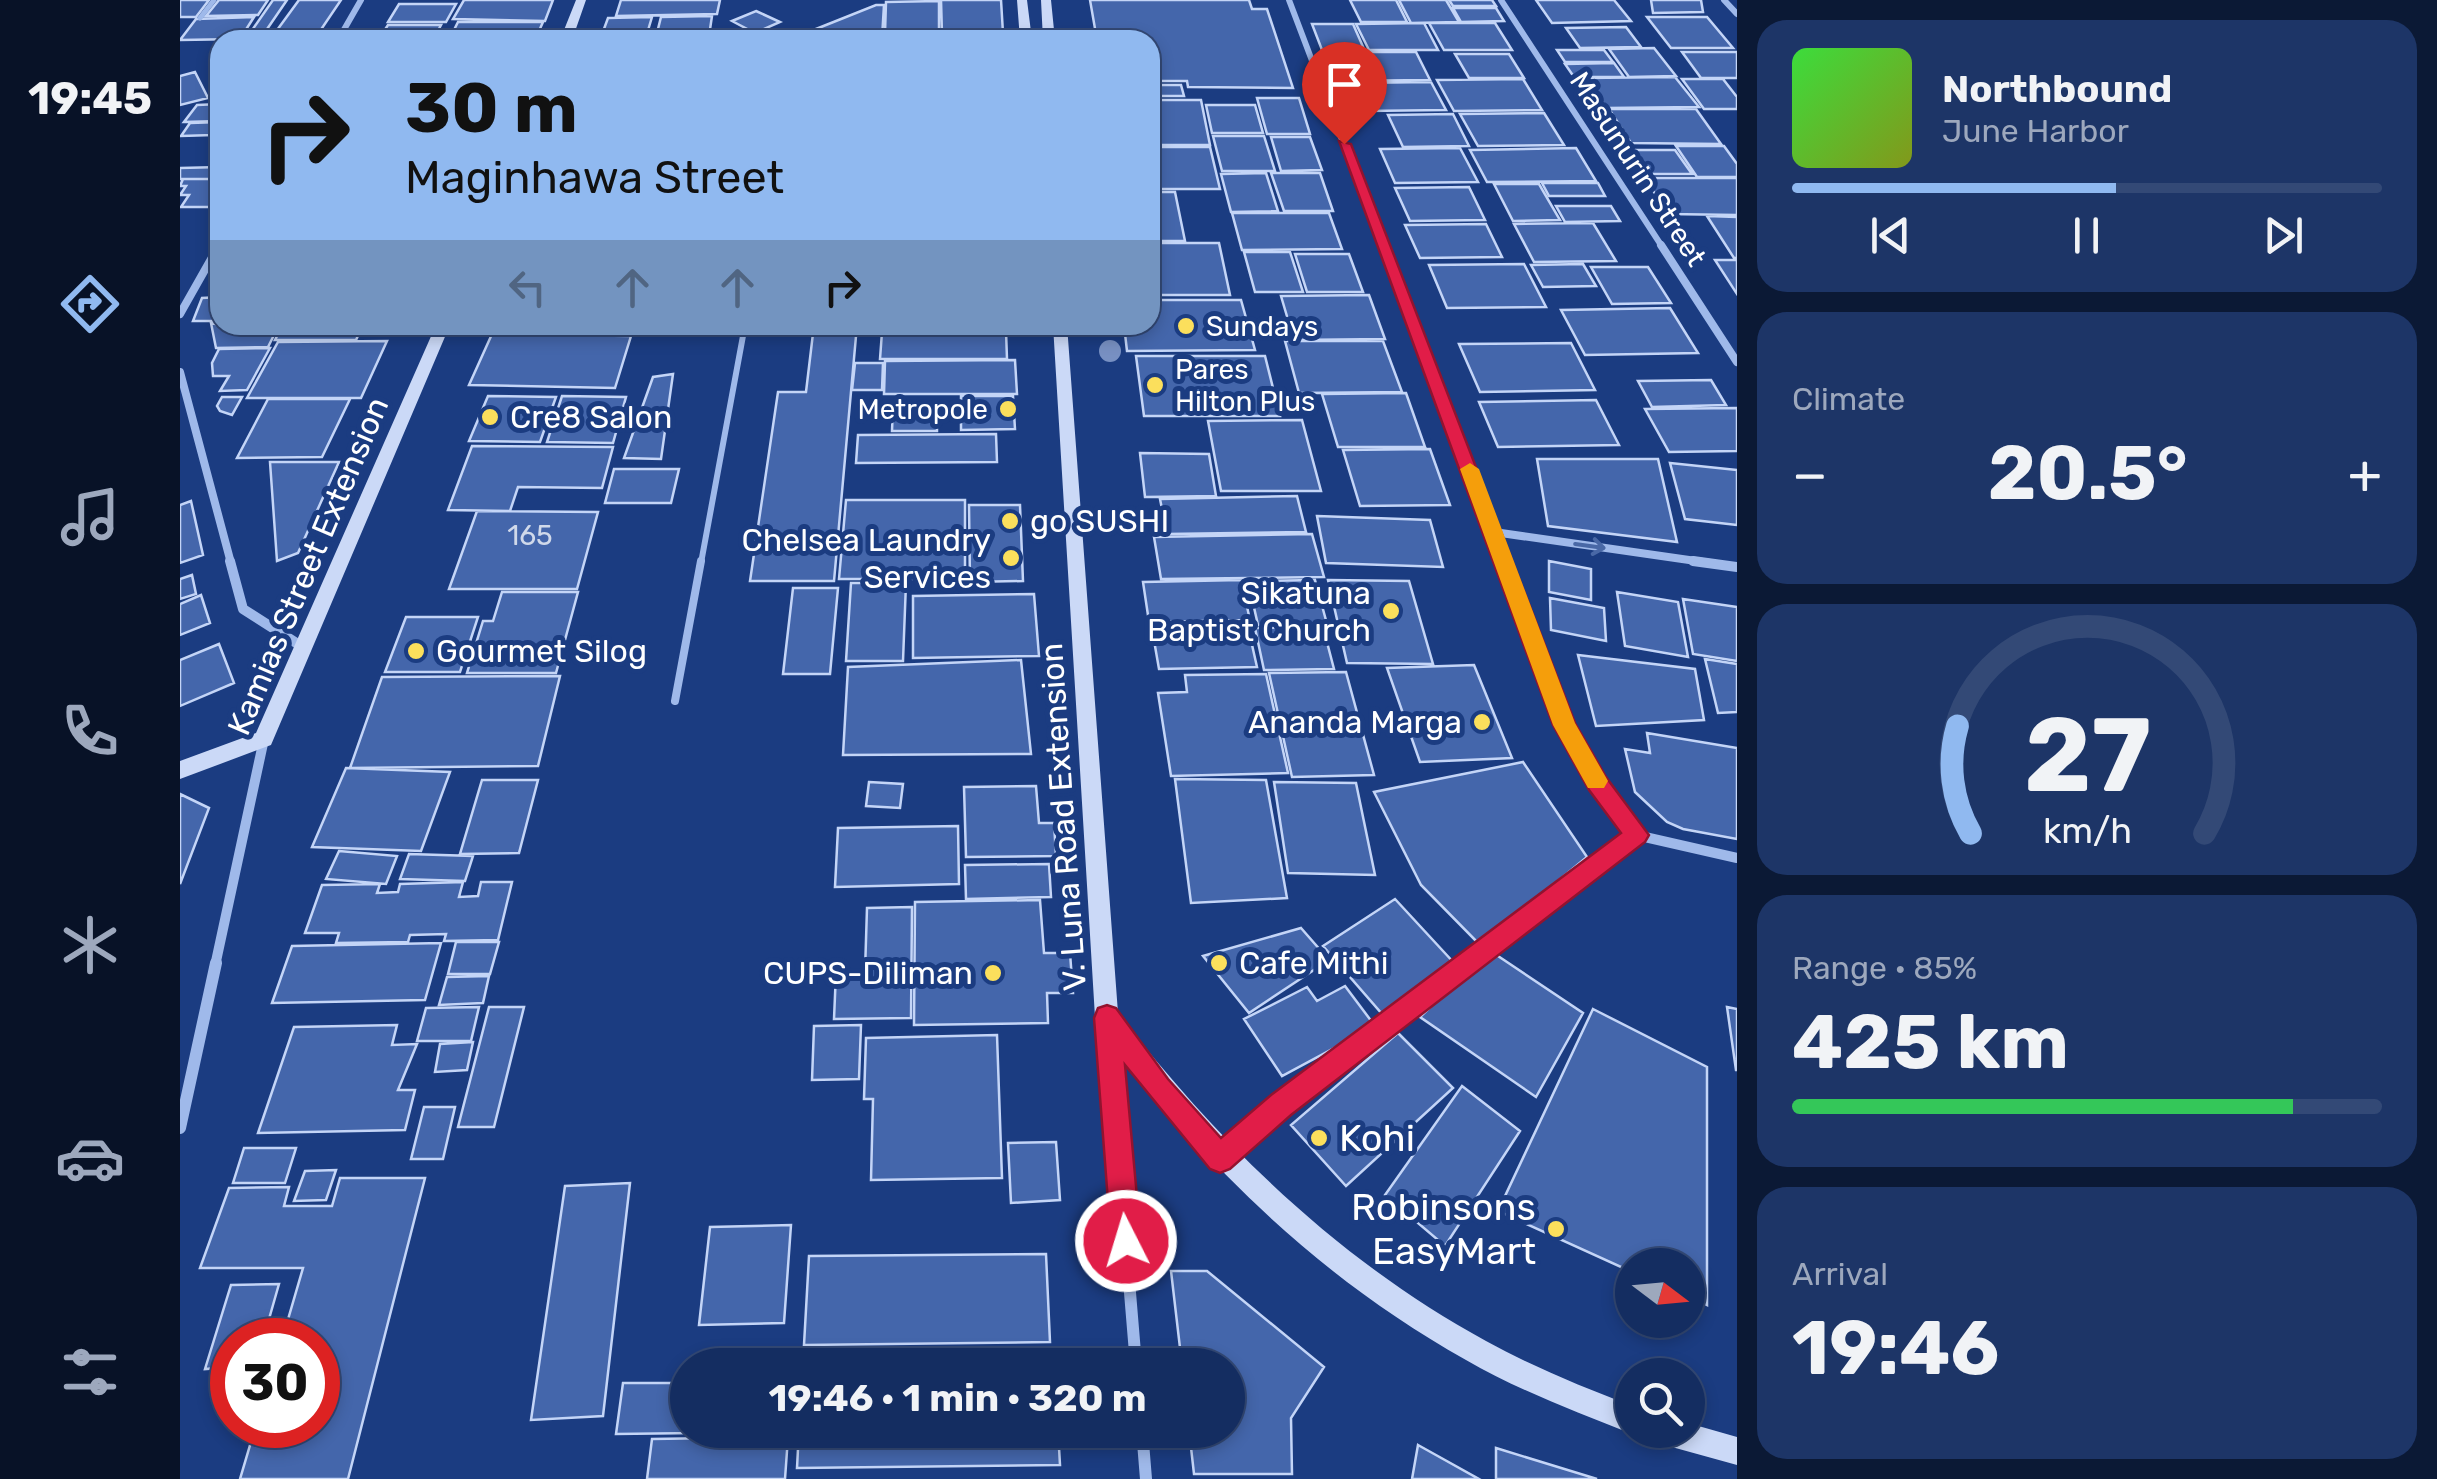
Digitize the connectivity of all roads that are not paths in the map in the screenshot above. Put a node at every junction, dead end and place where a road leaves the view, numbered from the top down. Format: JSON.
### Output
{"nodes":[{"id":1,"x":214,"y":0,"type":"edge"},
{"id":2,"x":361,"y":0,"type":"edge"},
{"id":3,"x":581,"y":0,"type":"edge"},
{"id":4,"x":1022,"y":0,"type":"edge"},
{"id":5,"x":1046,"y":0,"type":"edge"},
{"id":6,"x":1289,"y":0,"type":"edge"},
{"id":7,"x":1501,"y":0,"type":"edge"},
{"id":8,"x":1724,"y":0,"type":"edge"},
{"id":9,"x":1737,"y":14,"type":"edge"},
{"id":10,"x":200,"y":18,"type":"dead end"},
{"id":11,"x":344,"y":30,"type":"edge"},
{"id":12,"x":570,"y":30,"type":"edge"},
{"id":13,"x":1025,"y":30,"type":"edge"},
{"id":14,"x":1048,"y":30,"type":"edge"},
{"id":15,"x":210,"y":262,"type":"edge"},
{"id":16,"x":180,"y":314,"type":"edge"},
{"id":17,"x":439,"y":335,"type":"edge"},
{"id":18,"x":744,"y":335,"type":"edge"},
{"id":19,"x":1061,"y":335,"type":"edge"},
{"id":20,"x":1737,"y":362,"type":"edge"},
{"id":21,"x":180,"y":372,"type":"edge"},
{"id":22,"x":1494,"y":532,"type":"junction"},
{"id":23,"x":1737,"y":567,"type":"edge"},
{"id":24,"x":301,"y":646,"type":"junction"},
{"id":25,"x":675,"y":702,"type":"dead end"},
{"id":26,"x":264,"y":739,"type":"junction"},
{"id":27,"x":180,"y":770,"type":"edge"},
{"id":28,"x":1636,"y":835,"type":"junction"},
{"id":29,"x":1737,"y":858,"type":"edge"},
{"id":30,"x":1107,"y":1018,"type":"junction"},
{"id":31,"x":180,"y":1128,"type":"edge"},
{"id":32,"x":1220,"y":1158,"type":"junction"},
{"id":33,"x":1135,"y":1348,"type":"edge"},
{"id":34,"x":1615,"y":1414,"type":"edge"},
{"id":35,"x":1705,"y":1442,"type":"edge"},
{"id":36,"x":1143,"y":1448,"type":"edge"},
{"id":37,"x":1737,"y":1451,"type":"edge"},
{"id":38,"x":1146,"y":1479,"type":"edge"}],
"edges":[{"from":1,"to":10,"type":"lane"},
{"from":2,"to":11,"type":"street"},
{"from":3,"to":12,"type":"street"},
{"from":4,"to":13,"type":"street"},
{"from":5,"to":14,"type":"street"},
{"from":6,"to":22,"type":"street"},
{"from":7,"to":20,"type":"street","name":"Masunurin Street"},
{"from":8,"to":9,"type":"street"},
{"from":15,"to":16,"type":"street"},
{"from":17,"to":24,"type":"street","name":"Kamias Street Extension"},
{"from":18,"to":25,"type":"lane"},
{"from":19,"to":30,"type":"street","name":"V. Luna Road Extension"},
{"from":21,"to":24,"type":"street"},
{"from":22,"to":23,"type":"street","one_way":true},
{"from":22,"to":28,"type":"street"},
{"from":24,"to":26,"type":"street","name":"Kamias Street Extension"},
{"from":26,"to":27,"type":"street"},
{"from":26,"to":31,"type":"street","name":"Kamias Street Extension"},
{"from":28,"to":29,"type":"street"},
{"from":28,"to":32,"type":"lane"},
{"from":30,"to":32,"type":"street"},
{"from":30,"to":33,"type":"street","name":"V. Luna Road Extension"},
{"from":32,"to":34,"type":"street"},
{"from":35,"to":37,"type":"street"},
{"from":36,"to":38,"type":"street"}]}
